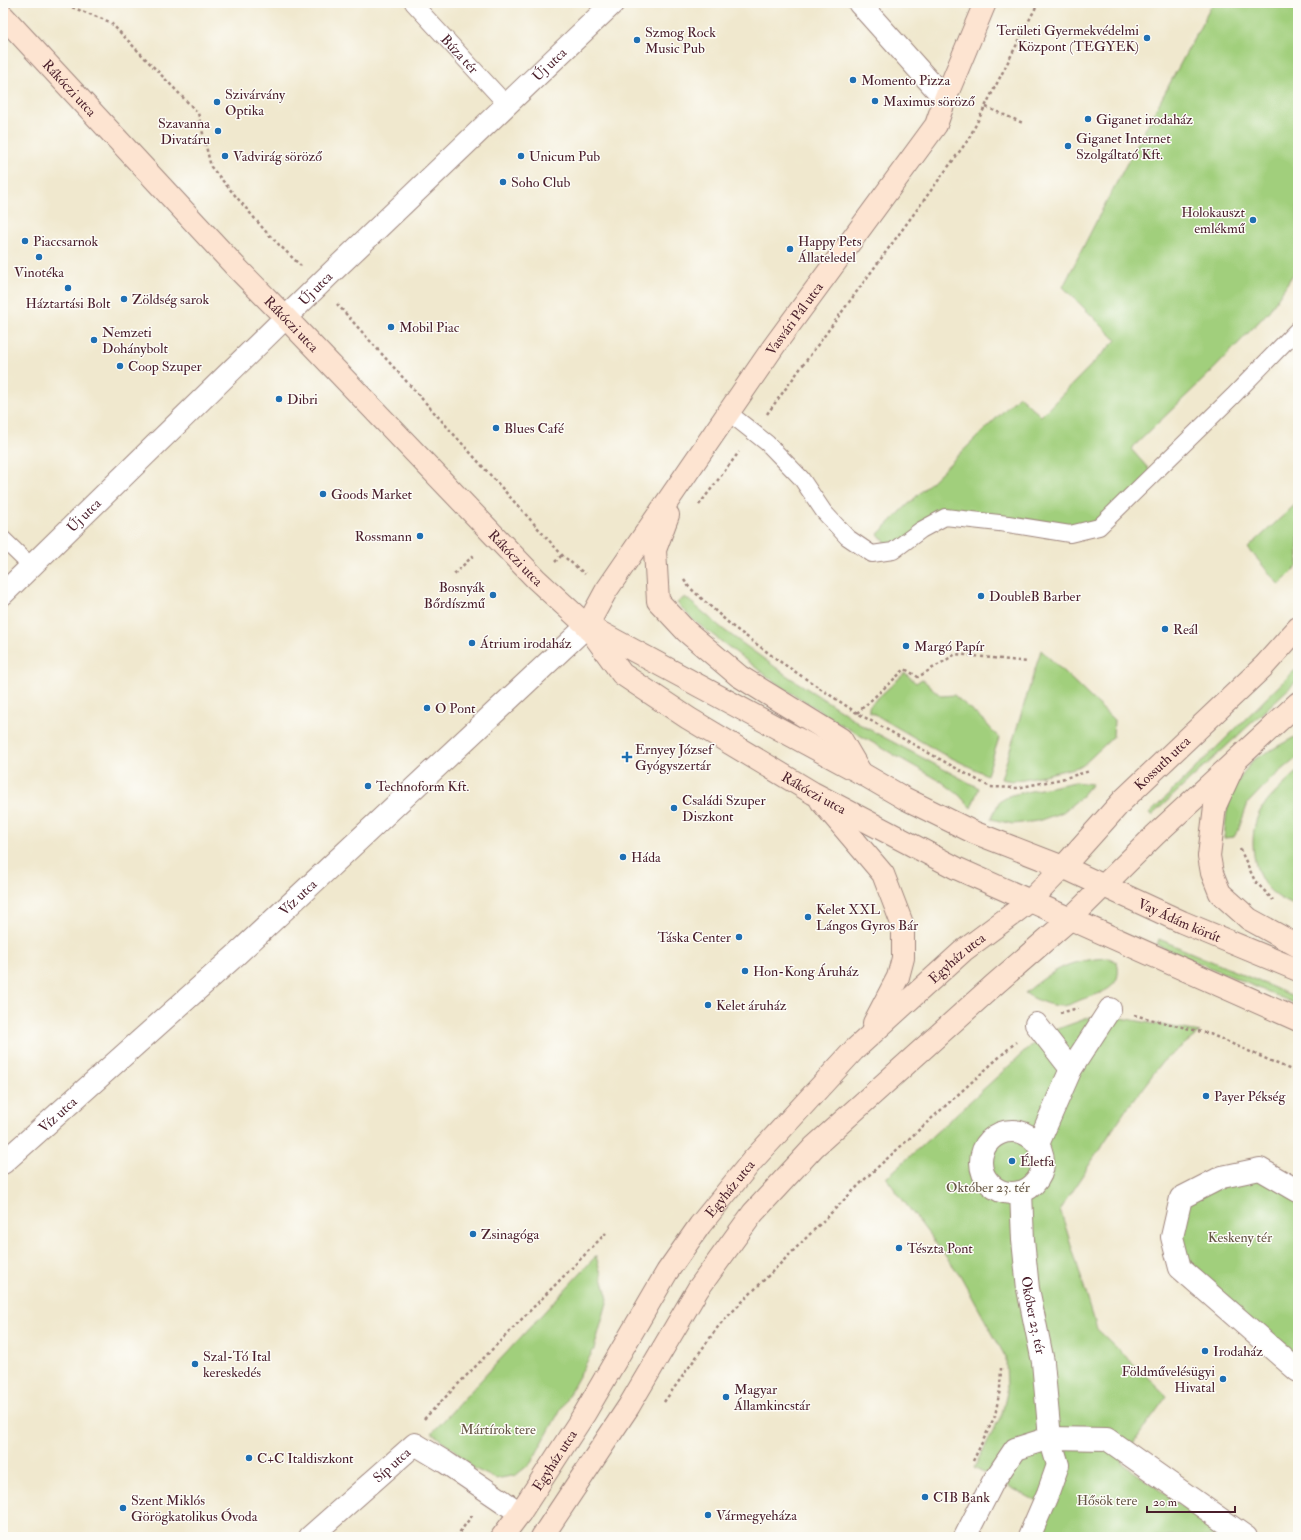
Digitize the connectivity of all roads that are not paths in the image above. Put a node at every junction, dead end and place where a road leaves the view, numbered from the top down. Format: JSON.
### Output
{"nodes":[{"id":1,"x":413,"y":3,"type":"edge"},
{"id":2,"x":613,"y":3,"type":"edge"},
{"id":3,"x":859,"y":3,"type":"edge"},
{"id":4,"x":985,"y":3,"type":"edge"},
{"id":5,"x":3,"y":16,"type":"edge"},
{"id":6,"x":945,"y":99,"type":"junction"},
{"id":7,"x":507,"y":105,"type":"junction"},
{"id":8,"x":286,"y":318,"type":"junction"},
{"id":9,"x":1298,"y":329,"type":"edge"},
{"id":10,"x":729,"y":413,"type":"junction"},
{"id":11,"x":688,"y":472,"type":"junction"},
{"id":12,"x":3,"y":539,"type":"edge"},
{"id":13,"x":31,"y":566,"type":"junction"},
{"id":14,"x":3,"y":594,"type":"edge"},
{"id":15,"x":587,"y":626,"type":"junction"},
{"id":16,"x":1298,"y":628,"type":"edge"},
{"id":17,"x":1298,"y":703,"type":"edge"},
{"id":18,"x":1238,"y":758,"type":"junction"},
{"id":19,"x":861,"y":773,"type":"junction"},
{"id":20,"x":814,"y":793,"type":"junction"},
{"id":21,"x":1063,"y":867,"type":"junction"},
{"id":22,"x":1105,"y":885,"type":"junction"},
{"id":23,"x":1030,"y":901,"type":"junction"},
{"id":24,"x":1070,"y":919,"type":"junction"},
{"id":25,"x":1298,"y":946,"type":"edge"},
{"id":26,"x":1298,"y":970,"type":"edge"},
{"id":27,"x":1110,"y":1009,"type":"road end"},
{"id":28,"x":1298,"y":1020,"type":"edge"},
{"id":29,"x":1036,"y":1024,"type":"road end"},
{"id":30,"x":854,"y":1050,"type":"junction"},
{"id":31,"x":1071,"y":1069,"type":"junction"},
{"id":32,"x":1038,"y":1144,"type":"junction"},
{"id":33,"x":3,"y":1163,"type":"edge"},
{"id":34,"x":1298,"y":1191,"type":"edge"},
{"id":35,"x":1021,"y":1192,"type":"junction"},
{"id":36,"x":1298,"y":1372,"type":"edge"},
{"id":37,"x":1050,"y":1438,"type":"junction"},
{"id":38,"x":520,"y":1513,"type":"junction"},
{"id":39,"x":310,"y":1537,"type":"edge"},
{"id":40,"x":502,"y":1537,"type":"edge"},
{"id":41,"x":542,"y":1537,"type":"edge"},
{"id":42,"x":965,"y":1537,"type":"edge"},
{"id":43,"x":1029,"y":1537,"type":"edge"},
{"id":44,"x":1246,"y":1537,"type":"edge"}],
"edges":[{"from":1,"to":7,"type":"lane","name":"Búza tér"},
{"from":2,"to":7,"type":"street","name":"Új utca"},
{"from":3,"to":6,"type":"street"},
{"from":4,"to":6,"type":"street","name":"Vasvári Pál utca"},
{"from":5,"to":8,"type":"street","name":"Rákóczi utca"},
{"from":6,"to":10,"type":"street","name":"Vasvári Pál utca"},
{"from":7,"to":8,"type":"street","name":"Új utca"},
{"from":8,"to":13,"type":"street","name":"Új utca"},
{"from":8,"to":15,"type":"street","name":"Rákóczi utca"},
{"from":9,"to":10,"type":"lane"},
{"from":10,"to":11,"type":"street","name":"Vasvári Pál utca"},
{"from":11,"to":15,"type":"street","name":"Vasvári Pál utca"},
{"from":11,"to":19,"type":"street"},
{"from":12,"to":13,"type":"lane"},
{"from":13,"to":14,"type":"street","name":"Új utca"},
{"from":15,"to":19,"type":"street","name":"Rákóczi utca"},
{"from":15,"to":20,"type":"street","name":"Rákóczi utca"},
{"from":15,"to":33,"type":"street","name":"Víz utca"},
{"from":16,"to":21,"type":"street","name":"Kossuth utca"},
{"from":17,"to":18,"type":"street"},
{"from":18,"to":22,"type":"street"},
{"from":18,"to":25,"type":"street"},
{"from":19,"to":21,"type":"street","name":"Rákóczi utca"},
{"from":20,"to":23,"type":"street","name":"Rákóczi utca"},
{"from":20,"to":30,"type":"street"},
{"from":21,"to":22,"type":"street","name":"Vay Ádám körút"},
{"from":21,"to":23,"type":"street","name":"Kossuth utca"},
{"from":22,"to":24,"type":"street"},
{"from":22,"to":26,"type":"street","name":"Vay Ádám körút"},
{"from":23,"to":24,"type":"street","name":"Rákóczi utca"},
{"from":23,"to":30,"type":"street","name":"Egyház utca"},
{"from":24,"to":28,"type":"street"},
{"from":24,"to":41,"type":"street"},
{"from":27,"to":31,"type":"street"},
{"from":29,"to":31,"type":"street"},
{"from":30,"to":38,"type":"street","name":"Egyház utca"},
{"from":31,"to":32,"type":"street"},
{"from":32,"to":35,"type":"street"},
{"from":32,"to":35,"type":"street"},
{"from":34,"to":36,"type":"street"},
{"from":35,"to":37,"type":"street","name":"Okóber 23. tér"},
{"from":37,"to":42,"type":"street"},
{"from":37,"to":43,"type":"street","name":"Okóber 23. tér"},
{"from":37,"to":44,"type":"street"},
{"from":38,"to":39,"type":"street","name":"Síp utca"},
{"from":38,"to":40,"type":"street","name":"Egyház utca"}]}
